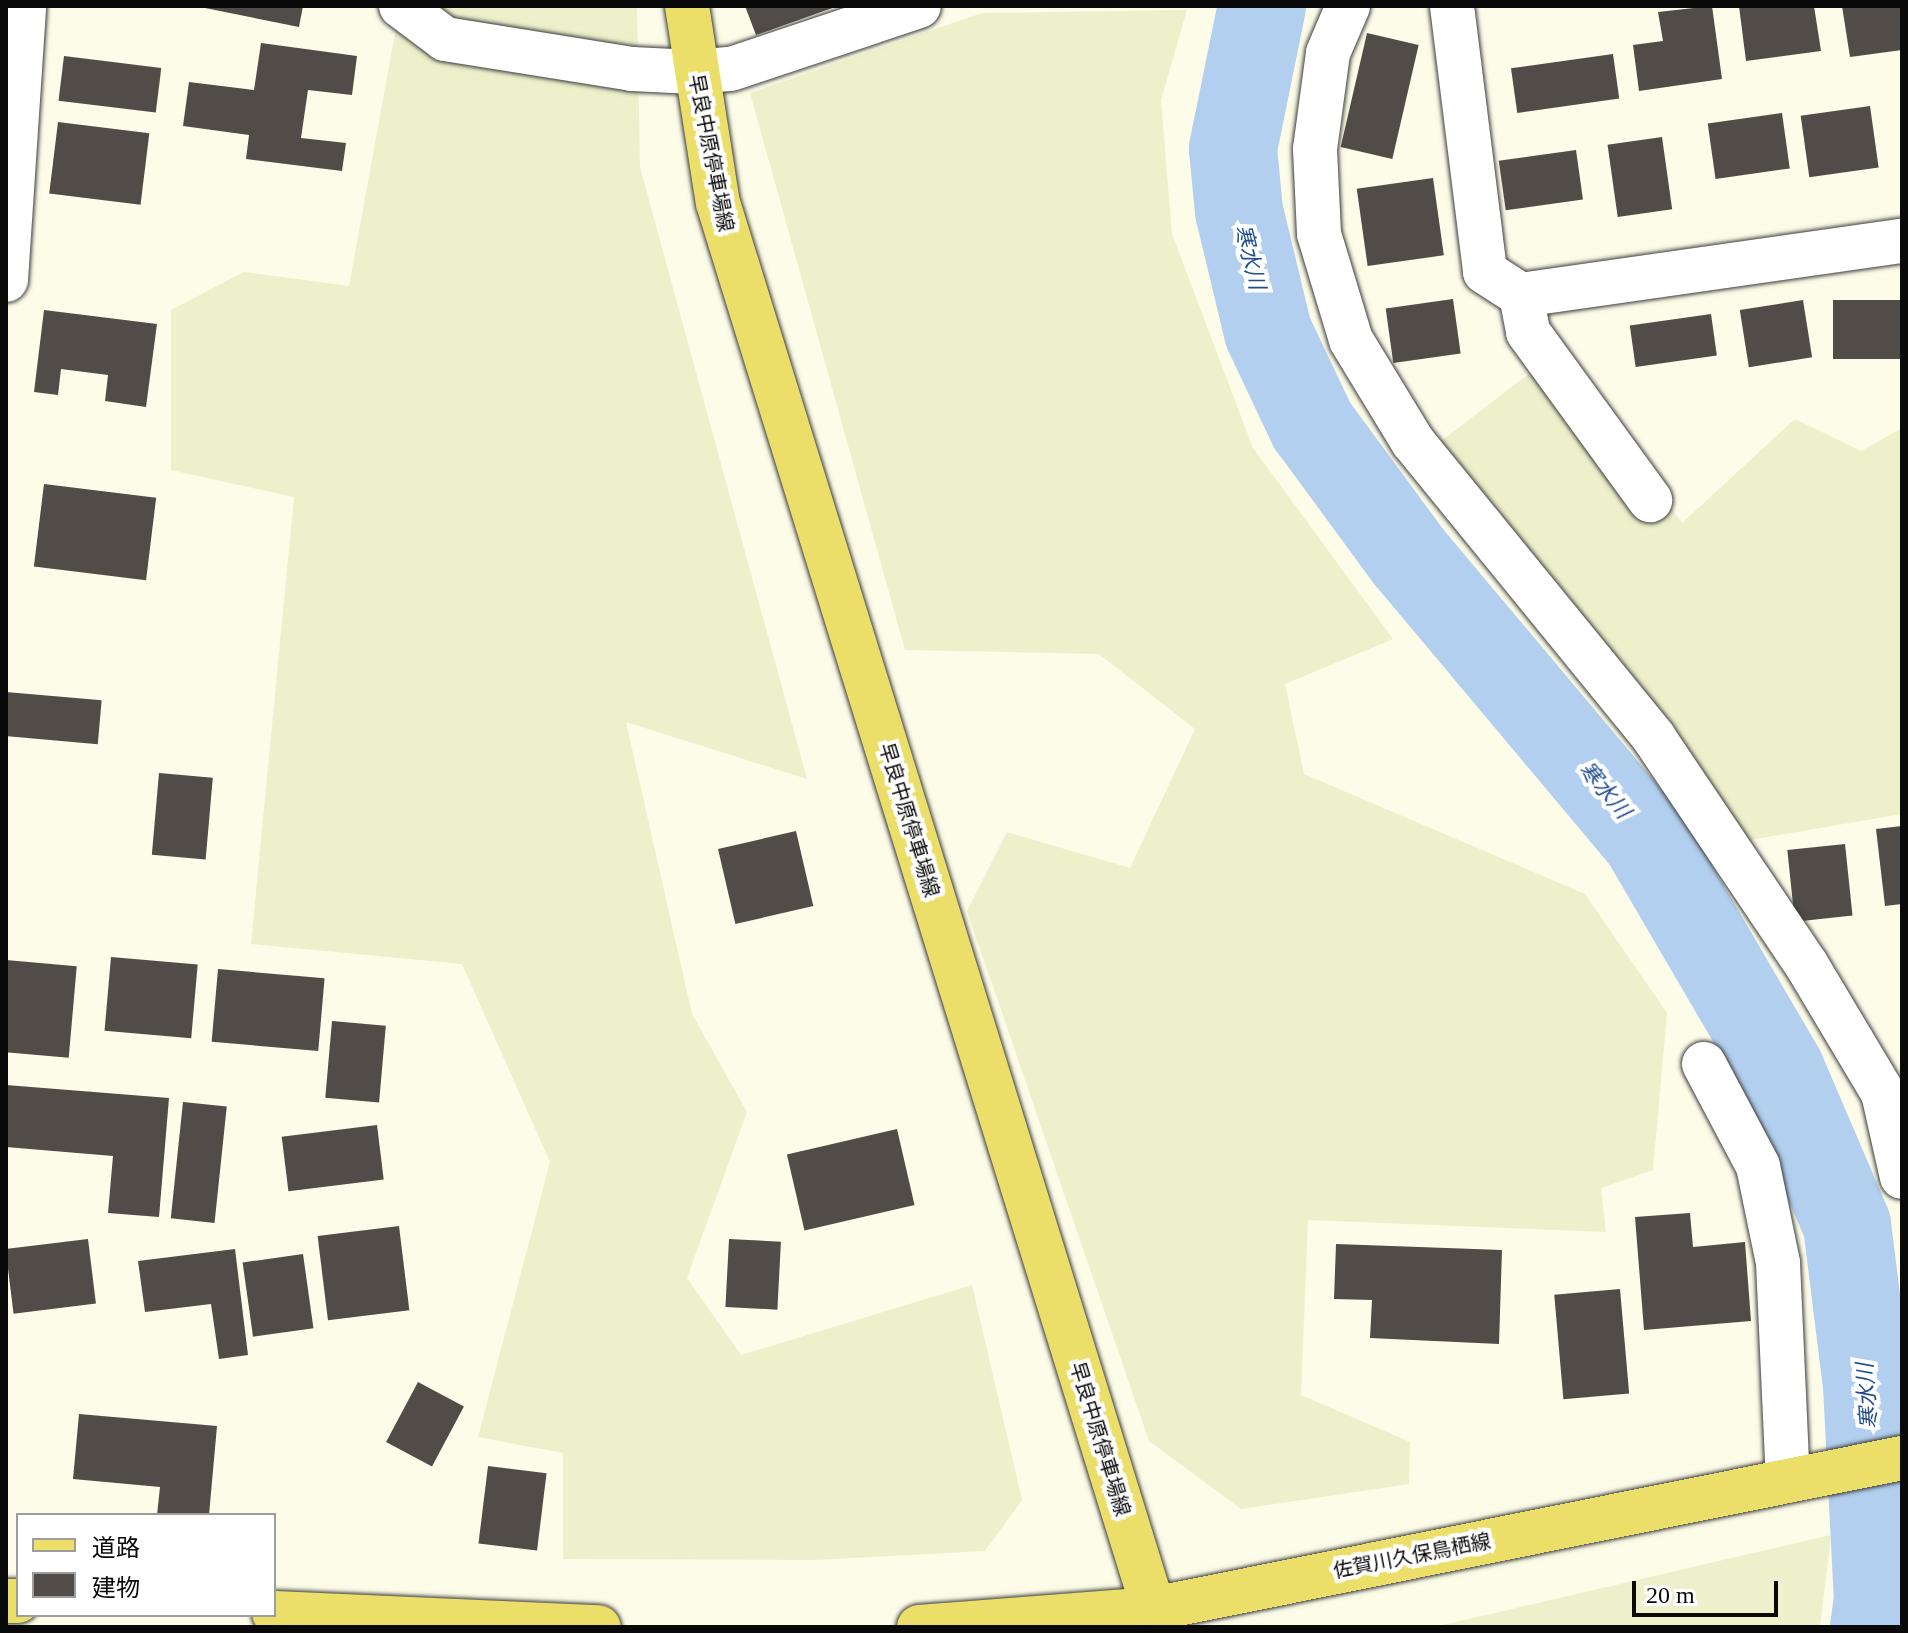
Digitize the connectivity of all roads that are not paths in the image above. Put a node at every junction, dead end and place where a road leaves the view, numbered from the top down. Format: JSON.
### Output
{"nodes":[{"id":1,"x":24,"y":6,"type":"edge"},
{"id":2,"x":401,"y":6,"type":"edge"},
{"id":3,"x":687,"y":6,"type":"edge"},
{"id":4,"x":919,"y":6,"type":"edge"},
{"id":5,"x":1348,"y":6,"type":"edge"},
{"id":6,"x":1452,"y":6,"type":"edge"},
{"id":7,"x":694,"y":72,"type":"junction"},
{"id":8,"x":1902,"y":241,"type":"edge"},
{"id":9,"x":6,"y":280,"type":"edge"},
{"id":10,"x":1521,"y":295,"type":"junction"},
{"id":11,"x":1650,"y":500,"type":"dead end"},
{"id":12,"x":1704,"y":1064,"type":"dead end"},
{"id":13,"x":1902,"y":1177,"type":"edge"},
{"id":14,"x":1902,"y":1458,"type":"edge"},
{"id":15,"x":1788,"y":1481,"type":"junction"},
{"id":16,"x":276,"y":1613,"type":"edge"},
{"id":17,"x":1156,"y":1618,"type":"edge"},
{"id":18,"x":599,"y":1627,"type":"edge"},
{"id":19,"x":919,"y":1627,"type":"edge"}],
"edges":[{"from":1,"to":9,"type":"street"},
{"from":2,"to":7,"type":"street"},
{"from":3,"to":7,"type":"main road","name":"早良中原停車場線"},
{"from":4,"to":7,"type":"street"},
{"from":5,"to":13,"type":"street"},
{"from":6,"to":10,"type":"street"},
{"from":7,"to":17,"type":"main road","name":"早良中原停車場線"},
{"from":8,"to":10,"type":"street"},
{"from":10,"to":11,"type":"street"},
{"from":12,"to":15,"type":"street"},
{"from":14,"to":15,"type":"main road","name":"佐賀川久保鳥栖線"},
{"from":15,"to":17,"type":"main road","name":"佐賀川久保鳥栖線"},
{"from":16,"to":18,"type":"main road"},
{"from":17,"to":19,"type":"main road","name":"佐賀川久保鳥栖線"}]}
